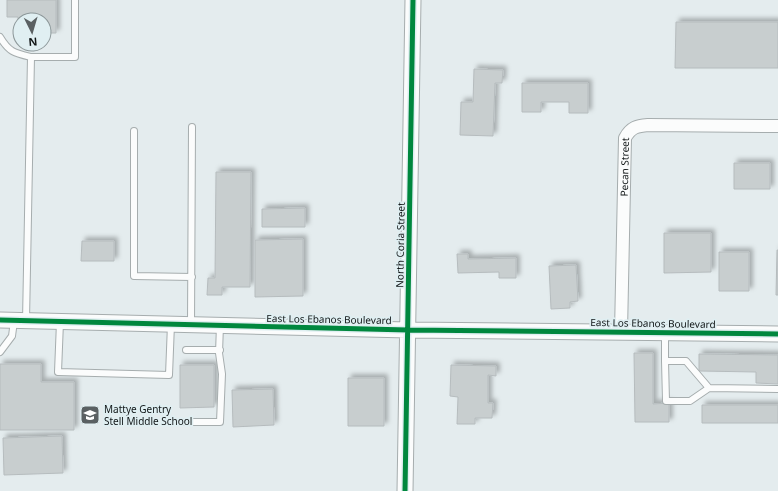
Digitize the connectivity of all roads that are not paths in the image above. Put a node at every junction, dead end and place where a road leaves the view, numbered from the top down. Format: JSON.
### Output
{"nodes":[{"id":1,"x":75,"y":0,"type":"edge"},
{"id":2,"x":413,"y":0,"type":"edge"},
{"id":3,"x":0,"y":37,"type":"edge"},
{"id":4,"x":31,"y":57,"type":"junction"},
{"id":5,"x":778,"y":126,"type":"edge"},
{"id":6,"x":192,"y":127,"type":"dead end"},
{"id":7,"x":134,"y":131,"type":"dead end"},
{"id":8,"x":192,"y":277,"type":"junction"},
{"id":9,"x":13,"y":321,"type":"edge"},
{"id":10,"x":60,"y":322,"type":"junction"},
{"id":11,"x":171,"y":324,"type":"junction"},
{"id":12,"x":191,"y":325,"type":"junction"},
{"id":13,"x":220,"y":326,"type":"junction"},
{"id":14,"x":408,"y":330,"type":"junction"},
{"id":15,"x":621,"y":332,"type":"junction"},
{"id":16,"x":665,"y":332,"type":"junction"},
{"id":17,"x":778,"y":334,"type":"edge"},
{"id":18,"x":186,"y":350,"type":"dead end"},
{"id":19,"x":220,"y":350,"type":"junction"},
{"id":20,"x":0,"y":352,"type":"edge"},
{"id":21,"x":665,"y":360,"type":"junction"},
{"id":22,"x":708,"y":388,"type":"junction"},
{"id":23,"x":778,"y":389,"type":"edge"},
{"id":24,"x":185,"y":422,"type":"dead end"},
{"id":25,"x":405,"y":491,"type":"edge"}],
"edges":[{"from":1,"to":4,"type":"lane"},
{"from":2,"to":14,"type":"street","name":"North Coria Street"},
{"from":3,"to":4,"type":"lane"},
{"from":4,"to":9,"type":"lane"},
{"from":5,"to":15,"type":"street","name":"Pecan Street"},
{"from":6,"to":8,"type":"lane"},
{"from":7,"to":8,"type":"lane"},
{"from":8,"to":12,"type":"lane"},
{"from":9,"to":10,"type":"street","name":"East Los Ebanos Boulevard"},
{"from":9,"to":20,"type":"lane"},
{"from":10,"to":11,"type":"street","name":"East Los Ebanos Boulevard"},
{"from":10,"to":11,"type":"lane"},
{"from":11,"to":12,"type":"street","name":"East Los Ebanos Boulevard"},
{"from":12,"to":13,"type":"street","name":"East Los Ebanos Boulevard"},
{"from":13,"to":14,"type":"street","name":"East Los Ebanos Boulevard"},
{"from":13,"to":19,"type":"lane"},
{"from":14,"to":15,"type":"street","name":"East Los Ebanos Boulevard"},
{"from":14,"to":25,"type":"street","name":"North Coria Street"},
{"from":15,"to":16,"type":"street","name":"East Los Ebanos Boulevard"},
{"from":16,"to":17,"type":"street","name":"East Los Ebanos Boulevard"},
{"from":16,"to":21,"type":"lane"},
{"from":18,"to":19,"type":"lane"},
{"from":19,"to":24,"type":"lane"},
{"from":21,"to":22,"type":"lane"},
{"from":21,"to":22,"type":"lane"},
{"from":22,"to":23,"type":"lane"}]}
